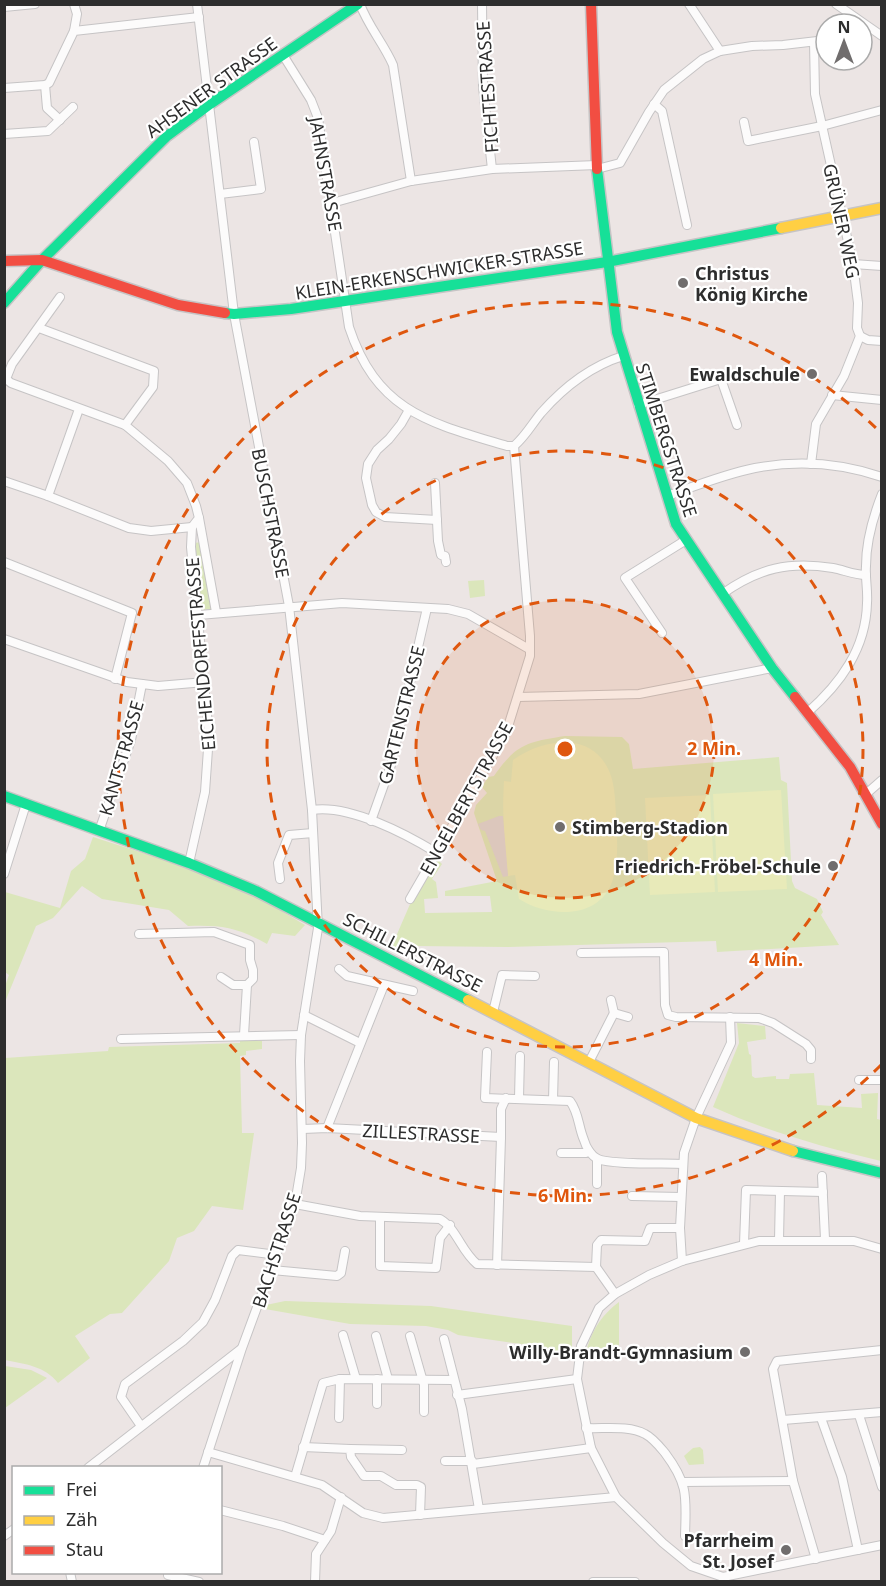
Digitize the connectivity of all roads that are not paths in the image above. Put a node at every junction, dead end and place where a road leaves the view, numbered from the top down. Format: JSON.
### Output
{"nodes":[{"id":1,"x":35,"y":4,"type":"edge"},
{"id":2,"x":74,"y":4,"type":"edge"},
{"id":3,"x":197,"y":4,"type":"edge"},
{"id":4,"x":359,"y":4,"type":"edge"},
{"id":5,"x":482,"y":4,"type":"edge"},
{"id":6,"x":591,"y":4,"type":"edge"},
{"id":7,"x":689,"y":4,"type":"edge"},
{"id":8,"x":4,"y":7,"type":"edge"},
{"id":9,"x":199,"y":17,"type":"junction"},
{"id":10,"x":74,"y":31,"type":"junction"},
{"id":11,"x":814,"y":42,"type":"edge"},
{"id":12,"x":720,"y":51,"type":"junction"},
{"id":13,"x":283,"y":55,"type":"junction"},
{"id":14,"x":815,"y":72,"type":"edge"},
{"id":15,"x":45,"y":85,"type":"junction"},
{"id":16,"x":4,"y":88,"type":"edge"},
{"id":17,"x":210,"y":104,"type":"junction"},
{"id":18,"x":654,"y":104,"type":"junction"},
{"id":19,"x":73,"y":107,"type":"dead end"},
{"id":20,"x":882,"y":110,"type":"edge"},
{"id":21,"x":60,"y":120,"type":"junction"},
{"id":22,"x":744,"y":122,"type":"dead end"},
{"id":23,"x":822,"y":126,"type":"junction"},
{"id":24,"x":4,"y":134,"type":"edge"},
{"id":25,"x":254,"y":142,"type":"dead end"},
{"id":26,"x":597,"y":167,"type":"junction"},
{"id":27,"x":492,"y":169,"type":"junction"},
{"id":28,"x":411,"y":182,"type":"junction"},
{"id":29,"x":220,"y":194,"type":"junction"},
{"id":30,"x":332,"y":203,"type":"junction"},
{"id":31,"x":882,"y":208,"type":"edge"},
{"id":32,"x":842,"y":215,"type":"junction"},
{"id":33,"x":687,"y":225,"type":"dead end"},
{"id":34,"x":58,"y":243,"type":"junction"},
{"id":35,"x":8,"y":260,"type":"edge"},
{"id":36,"x":42,"y":260,"type":"junction"},
{"id":37,"x":607,"y":261,"type":"junction"},
{"id":38,"x":853,"y":264,"type":"junction"},
{"id":39,"x":882,"y":266,"type":"edge"},
{"id":40,"x":66,"y":267,"type":"junction"},
{"id":41,"x":21,"y":285,"type":"junction"},
{"id":42,"x":60,"y":297,"type":"dead end"},
{"id":43,"x":346,"y":301,"type":"junction"},
{"id":44,"x":4,"y":303,"type":"edge"},
{"id":45,"x":234,"y":314,"type":"junction"},
{"id":46,"x":39,"y":328,"type":"junction"},
{"id":47,"x":859,"y":340,"type":"junction"},
{"id":48,"x":882,"y":341,"type":"edge"},
{"id":49,"x":622,"y":356,"type":"junction"},
{"id":50,"x":832,"y":395,"type":"junction"},
{"id":51,"x":882,"y":400,"type":"edge"},
{"id":52,"x":638,"y":405,"type":"junction"},
{"id":53,"x":80,"y":409,"type":"junction"},
{"id":54,"x":409,"y":410,"type":"junction"},
{"id":55,"x":125,"y":425,"type":"junction"},
{"id":56,"x":737,"y":425,"type":"dead end"},
{"id":57,"x":514,"y":446,"type":"junction"},
{"id":58,"x":811,"y":464,"type":"junction"},
{"id":59,"x":882,"y":477,"type":"edge"},
{"id":60,"x":4,"y":481,"type":"edge"},
{"id":61,"x":435,"y":483,"type":"dead end"},
{"id":62,"x":882,"y":494,"type":"edge"},
{"id":63,"x":48,"y":496,"type":"junction"},
{"id":64,"x":667,"y":496,"type":"junction"},
{"id":65,"x":199,"y":518,"type":"junction"},
{"id":66,"x":437,"y":520,"type":"junction"},
{"id":67,"x":192,"y":527,"type":"junction"},
{"id":68,"x":686,"y":540,"type":"junction"},
{"id":69,"x":4,"y":562,"type":"edge"},
{"id":70,"x":446,"y":562,"type":"dead end"},
{"id":71,"x":866,"y":574,"type":"junction"},
{"id":72,"x":722,"y":594,"type":"junction"},
{"id":73,"x":289,"y":606,"type":"junction"},
{"id":74,"x":427,"y":608,"type":"junction"},
{"id":75,"x":216,"y":612,"type":"junction"},
{"id":76,"x":199,"y":615,"type":"junction"},
{"id":77,"x":662,"y":633,"type":"dead end"},
{"id":78,"x":4,"y":639,"type":"edge"},
{"id":79,"x":529,"y":649,"type":"junction"},
{"id":80,"x":772,"y":668,"type":"junction"},
{"id":81,"x":115,"y":679,"type":"junction"},
{"id":82,"x":205,"y":682,"type":"junction"},
{"id":83,"x":142,"y":684,"type":"junction"},
{"id":84,"x":518,"y":698,"type":"junction"},
{"id":85,"x":807,"y":713,"type":"junction"},
{"id":86,"x":882,"y":780,"type":"edge"},
{"id":87,"x":866,"y":794,"type":"junction"},
{"id":88,"x":4,"y":796,"type":"edge"},
{"id":89,"x":26,"y":804,"type":"junction"},
{"id":90,"x":312,"y":810,"type":"junction"},
{"id":91,"x":371,"y":821,"type":"junction"},
{"id":92,"x":882,"y":824,"type":"edge"},
{"id":93,"x":99,"y":831,"type":"junction"},
{"id":94,"x":313,"y":833,"type":"junction"},
{"id":95,"x":437,"y":853,"type":"junction"},
{"id":96,"x":189,"y":863,"type":"junction"},
{"id":97,"x":4,"y":874,"type":"edge"},
{"id":98,"x":280,"y":879,"type":"dead end"},
{"id":99,"x":410,"y":899,"type":"dead end"},
{"id":100,"x":317,"y":921,"type":"junction"},
{"id":101,"x":139,"y":934,"type":"dead end"},
{"id":102,"x":581,"y":953,"type":"dead end"},
{"id":103,"x":339,"y":969,"type":"dead end"},
{"id":104,"x":535,"y":976,"type":"dead end"},
{"id":105,"x":221,"y":977,"type":"dead end"},
{"id":106,"x":247,"y":985,"type":"junction"},
{"id":107,"x":384,"y":985,"type":"junction"},
{"id":108,"x":413,"y":991,"type":"dead end"},
{"id":109,"x":610,"y":1000,"type":"dead end"},
{"id":110,"x":493,"y":1012,"type":"junction"},
{"id":111,"x":614,"y":1013,"type":"junction"},
{"id":112,"x":304,"y":1015,"type":"junction"},
{"id":113,"x":628,"y":1017,"type":"dead end"},
{"id":114,"x":730,"y":1017,"type":"junction"},
{"id":115,"x":244,"y":1035,"type":"junction"},
{"id":116,"x":301,"y":1035,"type":"junction"},
{"id":117,"x":121,"y":1039,"type":"dead end"},
{"id":118,"x":360,"y":1043,"type":"junction"},
{"id":119,"x":487,"y":1052,"type":"dead end"},
{"id":120,"x":520,"y":1056,"type":"dead end"},
{"id":121,"x":811,"y":1059,"type":"dead end"},
{"id":122,"x":554,"y":1062,"type":"dead end"},
{"id":123,"x":589,"y":1062,"type":"junction"},
{"id":124,"x":859,"y":1080,"type":"dead end"},
{"id":125,"x":882,"y":1080,"type":"edge"},
{"id":126,"x":506,"y":1098,"type":"junction"},
{"id":127,"x":519,"y":1098,"type":"junction"},
{"id":128,"x":553,"y":1100,"type":"junction"},
{"id":129,"x":696,"y":1118,"type":"junction"},
{"id":130,"x":327,"y":1128,"type":"junction"},
{"id":131,"x":303,"y":1129,"type":"junction"},
{"id":132,"x":501,"y":1137,"type":"junction"},
{"id":133,"x":588,"y":1151,"type":"junction"},
{"id":134,"x":561,"y":1153,"type":"dead end"},
{"id":135,"x":597,"y":1159,"type":"junction"},
{"id":136,"x":683,"y":1164,"type":"junction"},
{"id":137,"x":882,"y":1173,"type":"edge"},
{"id":138,"x":822,"y":1176,"type":"dead end"},
{"id":139,"x":597,"y":1184,"type":"dead end"},
{"id":140,"x":780,"y":1191,"type":"junction"},
{"id":141,"x":823,"y":1192,"type":"junction"},
{"id":142,"x":632,"y":1196,"type":"dead end"},
{"id":143,"x":681,"y":1197,"type":"junction"},
{"id":144,"x":295,"y":1204,"type":"junction"},
{"id":145,"x":380,"y":1217,"type":"junction"},
{"id":146,"x":450,"y":1225,"type":"junction"},
{"id":147,"x":680,"y":1228,"type":"junction"},
{"id":148,"x":825,"y":1239,"type":"junction"},
{"id":149,"x":779,"y":1240,"type":"junction"},
{"id":150,"x":744,"y":1244,"type":"junction"},
{"id":151,"x":882,"y":1249,"type":"edge"},
{"id":152,"x":345,"y":1251,"type":"dead end"},
{"id":153,"x":277,"y":1256,"type":"junction"},
{"id":154,"x":682,"y":1260,"type":"junction"},
{"id":155,"x":497,"y":1264,"type":"junction"},
{"id":156,"x":596,"y":1267,"type":"junction"},
{"id":157,"x":272,"y":1270,"type":"junction"},
{"id":158,"x":615,"y":1294,"type":"junction"},
{"id":159,"x":343,"y":1335,"type":"dead end"},
{"id":160,"x":376,"y":1336,"type":"dead end"},
{"id":161,"x":410,"y":1336,"type":"dead end"},
{"id":162,"x":444,"y":1339,"type":"dead end"},
{"id":163,"x":242,"y":1348,"type":"junction"},
{"id":164,"x":882,"y":1350,"type":"edge"},
{"id":165,"x":339,"y":1379,"type":"junction"},
{"id":166,"x":356,"y":1379,"type":"junction"},
{"id":167,"x":377,"y":1379,"type":"junction"},
{"id":168,"x":577,"y":1379,"type":"junction"},
{"id":169,"x":387,"y":1380,"type":"junction"},
{"id":170,"x":421,"y":1380,"type":"junction"},
{"id":171,"x":453,"y":1380,"type":"junction"},
{"id":172,"x":457,"y":1395,"type":"junction"},
{"id":173,"x":377,"y":1404,"type":"dead end"},
{"id":174,"x":424,"y":1412,"type":"dead end"},
{"id":175,"x":882,"y":1412,"type":"edge"},
{"id":176,"x":859,"y":1415,"type":"junction"},
{"id":177,"x":339,"y":1418,"type":"dead end"},
{"id":178,"x":822,"y":1418,"type":"junction"},
{"id":179,"x":783,"y":1420,"type":"junction"},
{"id":180,"x":141,"y":1426,"type":"junction"},
{"id":181,"x":586,"y":1428,"type":"junction"},
{"id":182,"x":303,"y":1447,"type":"junction"},
{"id":183,"x":591,"y":1448,"type":"junction"},
{"id":184,"x":350,"y":1449,"type":"junction"},
{"id":185,"x":402,"y":1449,"type":"dead end"},
{"id":186,"x":208,"y":1452,"type":"junction"},
{"id":187,"x":445,"y":1461,"type":"dead end"},
{"id":188,"x":473,"y":1462,"type":"junction"},
{"id":189,"x":89,"y":1466,"type":"edge"},
{"id":190,"x":203,"y":1466,"type":"edge"},
{"id":191,"x":295,"y":1477,"type":"junction"},
{"id":192,"x":793,"y":1480,"type":"junction"},
{"id":193,"x":683,"y":1482,"type":"junction"},
{"id":194,"x":882,"y":1487,"type":"edge"},
{"id":195,"x":341,"y":1497,"type":"junction"},
{"id":196,"x":615,"y":1497,"type":"junction"},
{"id":197,"x":479,"y":1509,"type":"junction"},
{"id":198,"x":222,"y":1511,"type":"edge"},
{"id":199,"x":420,"y":1515,"type":"junction"},
{"id":200,"x":685,"y":1536,"type":"dead end"},
{"id":201,"x":325,"y":1540,"type":"junction"},
{"id":202,"x":882,"y":1545,"type":"edge"},
{"id":203,"x":858,"y":1550,"type":"junction"},
{"id":204,"x":816,"y":1559,"type":"junction"},
{"id":205,"x":167,"y":1576,"type":"edge"},
{"id":206,"x":723,"y":1579,"type":"edge"},
{"id":207,"x":198,"y":1581,"type":"edge"},
{"id":208,"x":315,"y":1581,"type":"edge"},
{"id":209,"x":593,"y":1581,"type":"edge"},
{"id":210,"x":635,"y":1581,"type":"edge"}],
"edges":[{"from":1,"to":8,"type":"street"},
{"from":2,"to":10,"type":"street"},
{"from":3,"to":9,"type":"street","name":"BUSCHSTRASSE"},
{"from":4,"to":13,"type":"street","name":"AHSENER STRASSE"},
{"from":4,"to":28,"type":"street"},
{"from":5,"to":27,"type":"street","name":"FICHTESTRASSE"},
{"from":6,"to":26,"type":"street","name":"STIMBERGSTRASSE"},
{"from":7,"to":12,"type":"street"},
{"from":9,"to":10,"type":"street"},
{"from":9,"to":17,"type":"street","name":"BUSCHSTRASSE"},
{"from":10,"to":15,"type":"street"},
{"from":11,"to":12,"type":"street"},
{"from":12,"to":18,"type":"street"},
{"from":13,"to":17,"type":"street","name":"AHSENER STRASSE"},
{"from":13,"to":30,"type":"street","name":"JAHNSTRASSE"},
{"from":14,"to":23,"type":"street","name":"GRÜNER WEG"},
{"from":15,"to":16,"type":"street"},
{"from":15,"to":21,"type":"street"},
{"from":17,"to":29,"type":"street","name":"BUSCHSTRASSE"},
{"from":17,"to":34,"type":"street","name":"AHSENER STRASSE"},
{"from":18,"to":26,"type":"street"},
{"from":18,"to":33,"type":"street"},
{"from":19,"to":21,"type":"street"},
{"from":20,"to":23,"type":"street"},
{"from":21,"to":24,"type":"street"},
{"from":22,"to":23,"type":"street"},
{"from":23,"to":32,"type":"street","name":"GRÜNER WEG"},
{"from":25,"to":29,"type":"street"},
{"from":26,"to":27,"type":"street"},
{"from":26,"to":37,"type":"street","name":"STIMBERGSTRASSE"},
{"from":27,"to":28,"type":"street"},
{"from":28,"to":30,"type":"street"},
{"from":29,"to":45,"type":"street","name":"BUSCHSTRASSE"},
{"from":30,"to":43,"type":"street","name":"JAHNSTRASSE"},
{"from":31,"to":32,"type":"street","name":"KLEIN-ERKENSCHWICKER-STRASSE"},
{"from":32,"to":37,"type":"street","name":"KLEIN-ERKENSCHWICKER-STRASSE"},
{"from":32,"to":38,"type":"street","name":"GRÜNER WEG"},
{"from":34,"to":36,"type":"street","name":"AHSENER STRASSE"},
{"from":34,"to":40,"type":"street"},
{"from":35,"to":36,"type":"street","name":"KLEIN-ERKENSCHWICKER-STRASSE"},
{"from":35,"to":41,"type":"street"},
{"from":36,"to":40,"type":"street","name":"KLEIN-ERKENSCHWICKER-STRASSE"},
{"from":36,"to":41,"type":"street","name":"AHSENER STRASSE"},
{"from":37,"to":43,"type":"street","name":"KLEIN-ERKENSCHWICKER-STRASSE"},
{"from":37,"to":49,"type":"street","name":"STIMBERGSTRASSE"},
{"from":38,"to":39,"type":"street"},
{"from":38,"to":47,"type":"street","name":"GRÜNER WEG"},
{"from":40,"to":45,"type":"street","name":"KLEIN-ERKENSCHWICKER-STRASSE"},
{"from":41,"to":44,"type":"street","name":"AHSENER STRASSE"},
{"from":42,"to":46,"type":"street","name":"EICHENDORFFSTRASSE"},
{"from":43,"to":45,"type":"street","name":"KLEIN-ERKENSCHWICKER-STRASSE"},
{"from":43,"to":54,"type":"street","name":"JAHNSTRASSE"},
{"from":45,"to":73,"type":"street","name":"BUSCHSTRASSE"},
{"from":46,"to":53,"type":"street","name":"EICHENDORFFSTRASSE"},
{"from":46,"to":55,"type":"street"},
{"from":47,"to":48,"type":"street"},
{"from":47,"to":50,"type":"street","name":"GRÜNER WEG"},
{"from":49,"to":52,"type":"street","name":"STIMBERGSTRASSE"},
{"from":49,"to":57,"type":"street"},
{"from":50,"to":51,"type":"street"},
{"from":50,"to":58,"type":"street","name":"GRÜNER WEG"},
{"from":52,"to":56,"type":"street"},
{"from":52,"to":64,"type":"street","name":"STIMBERGSTRASSE"},
{"from":53,"to":55,"type":"street","name":"EICHENDORFFSTRASSE"},
{"from":53,"to":63,"type":"street"},
{"from":54,"to":57,"type":"street","name":"JAHNSTRASSE"},
{"from":54,"to":66,"type":"street"},
{"from":55,"to":65,"type":"street","name":"EICHENDORFFSTRASSE"},
{"from":57,"to":79,"type":"street","name":"ENGELBERTSTRASSE"},
{"from":58,"to":59,"type":"street"},
{"from":58,"to":64,"type":"street"},
{"from":60,"to":63,"type":"street"},
{"from":61,"to":66,"type":"street"},
{"from":62,"to":71,"type":"street"},
{"from":63,"to":67,"type":"street"},
{"from":64,"to":68,"type":"street","name":"STIMBERGSTRASSE"},
{"from":65,"to":67,"type":"street"},
{"from":65,"to":75,"type":"street","name":"EICHENDORFFSTRASSE"},
{"from":66,"to":70,"type":"street"},
{"from":67,"to":76,"type":"street","name":"EICHENDORFFSTRASSE"},
{"from":68,"to":72,"type":"street","name":"STIMBERGSTRASSE"},
{"from":68,"to":77,"type":"street"},
{"from":69,"to":81,"type":"street"},
{"from":71,"to":72,"type":"street"},
{"from":71,"to":85,"type":"street"},
{"from":72,"to":80,"type":"street","name":"STIMBERGSTRASSE"},
{"from":73,"to":74,"type":"street"},
{"from":73,"to":75,"type":"street"},
{"from":73,"to":90,"type":"street","name":"BUSCHSTRASSE"},
{"from":74,"to":79,"type":"street"},
{"from":74,"to":91,"type":"street","name":"GARTENSTRASSE"},
{"from":75,"to":76,"type":"street"},
{"from":76,"to":82,"type":"street","name":"EICHENDORFFSTRASSE"},
{"from":78,"to":81,"type":"street"},
{"from":79,"to":84,"type":"street","name":"ENGELBERTSTRASSE"},
{"from":80,"to":84,"type":"street"},
{"from":80,"to":85,"type":"street","name":"STIMBERGSTRASSE"},
{"from":81,"to":83,"type":"street"},
{"from":82,"to":83,"type":"street"},
{"from":82,"to":96,"type":"street","name":"EICHENDORFFSTRASSE"},
{"from":83,"to":93,"type":"street","name":"KANTSTRASSE"},
{"from":84,"to":95,"type":"street","name":"ENGELBERTSTRASSE"},
{"from":85,"to":87,"type":"street","name":"STIMBERGSTRASSE"},
{"from":86,"to":87,"type":"street"},
{"from":87,"to":92,"type":"street","name":"STIMBERGSTRASSE"},
{"from":88,"to":89,"type":"street","name":"SCHILLERSTRASSE"},
{"from":89,"to":93,"type":"street","name":"SCHILLERSTRASSE"},
{"from":89,"to":97,"type":"street"},
{"from":90,"to":91,"type":"street"},
{"from":90,"to":94,"type":"street","name":"BUSCHSTRASSE"},
{"from":91,"to":95,"type":"street"},
{"from":93,"to":96,"type":"street","name":"SCHILLERSTRASSE"},
{"from":94,"to":98,"type":"street"},
{"from":94,"to":100,"type":"street","name":"BUSCHSTRASSE"},
{"from":95,"to":99,"type":"street","name":"ENGELBERTSTRASSE"},
{"from":96,"to":100,"type":"street","name":"SCHILLERSTRASSE"},
{"from":100,"to":110,"type":"street","name":"SCHILLERSTRASSE"},
{"from":100,"to":112,"type":"street","name":"BACHSTRASSE"},
{"from":101,"to":106,"type":"street"},
{"from":102,"to":114,"type":"street"},
{"from":103,"to":107,"type":"street","name":"SCHILLERSTRASSE"},
{"from":104,"to":110,"type":"street","name":"SCHILLERSTRASSE"},
{"from":105,"to":106,"type":"street"},
{"from":106,"to":115,"type":"street"},
{"from":107,"to":108,"type":"street","name":"SCHILLERSTRASSE"},
{"from":107,"to":118,"type":"street"},
{"from":109,"to":111,"type":"street"},
{"from":110,"to":123,"type":"street","name":"SCHILLERSTRASSE"},
{"from":111,"to":113,"type":"street"},
{"from":111,"to":123,"type":"street"},
{"from":112,"to":116,"type":"street","name":"BACHSTRASSE"},
{"from":112,"to":118,"type":"street"},
{"from":114,"to":121,"type":"street"},
{"from":114,"to":129,"type":"street"},
{"from":115,"to":116,"type":"street"},
{"from":115,"to":117,"type":"street"},
{"from":116,"to":131,"type":"street","name":"BACHSTRASSE"},
{"from":118,"to":130,"type":"street"},
{"from":119,"to":126,"type":"street"},
{"from":120,"to":127,"type":"street"},
{"from":122,"to":128,"type":"street"},
{"from":123,"to":129,"type":"street","name":"SCHILLERSTRASSE"},
{"from":124,"to":125,"type":"street"},
{"from":126,"to":127,"type":"street"},
{"from":126,"to":132,"type":"street","name":"ZILLESTRASSE"},
{"from":127,"to":128,"type":"street"},
{"from":128,"to":133,"type":"street"},
{"from":129,"to":136,"type":"street"},
{"from":129,"to":137,"type":"street","name":"SCHILLERSTRASSE"},
{"from":130,"to":131,"type":"street","name":"ZILLESTRASSE"},
{"from":130,"to":132,"type":"street","name":"ZILLESTRASSE"},
{"from":131,"to":144,"type":"street","name":"BACHSTRASSE"},
{"from":132,"to":155,"type":"street"},
{"from":133,"to":134,"type":"street"},
{"from":133,"to":135,"type":"street"},
{"from":135,"to":136,"type":"street"},
{"from":135,"to":139,"type":"street"},
{"from":136,"to":143,"type":"street"},
{"from":138,"to":141,"type":"street"},
{"from":140,"to":141,"type":"street"},
{"from":140,"to":149,"type":"street"},
{"from":140,"to":150,"type":"street"},
{"from":141,"to":148,"type":"street"},
{"from":142,"to":143,"type":"street"},
{"from":143,"to":147,"type":"street"},
{"from":144,"to":145,"type":"street"},
{"from":144,"to":153,"type":"street","name":"BACHSTRASSE"},
{"from":145,"to":146,"type":"street"},
{"from":145,"to":146,"type":"street"},
{"from":146,"to":155,"type":"street"},
{"from":147,"to":154,"type":"street"},
{"from":147,"to":156,"type":"street"},
{"from":148,"to":149,"type":"street"},
{"from":148,"to":151,"type":"street"},
{"from":149,"to":150,"type":"street"},
{"from":150,"to":154,"type":"street"},
{"from":152,"to":157,"type":"street"},
{"from":153,"to":157,"type":"street","name":"BACHSTRASSE"},
{"from":153,"to":180,"type":"street"},
{"from":154,"to":158,"type":"street"},
{"from":155,"to":156,"type":"street"},
{"from":156,"to":158,"type":"street"},
{"from":157,"to":163,"type":"street","name":"BACHSTRASSE"},
{"from":158,"to":168,"type":"street"},
{"from":159,"to":166,"type":"street"},
{"from":160,"to":169,"type":"street"},
{"from":161,"to":170,"type":"street"},
{"from":162,"to":171,"type":"street"},
{"from":163,"to":180,"type":"street"},
{"from":163,"to":186,"type":"street","name":"BACHSTRASSE"},
{"from":164,"to":179,"type":"street"},
{"from":165,"to":166,"type":"street"},
{"from":165,"to":177,"type":"street"},
{"from":165,"to":182,"type":"street"},
{"from":166,"to":167,"type":"street"},
{"from":167,"to":169,"type":"street"},
{"from":167,"to":173,"type":"street"},
{"from":168,"to":172,"type":"street"},
{"from":168,"to":181,"type":"street"},
{"from":169,"to":170,"type":"street"},
{"from":170,"to":171,"type":"street"},
{"from":170,"to":174,"type":"street"},
{"from":171,"to":172,"type":"street"},
{"from":172,"to":188,"type":"street"},
{"from":175,"to":176,"type":"street"},
{"from":176,"to":178,"type":"street"},
{"from":176,"to":194,"type":"street"},
{"from":178,"to":179,"type":"street"},
{"from":178,"to":203,"type":"street"},
{"from":179,"to":192,"type":"street"},
{"from":180,"to":189,"type":"street"},
{"from":181,"to":183,"type":"street"},
{"from":181,"to":193,"type":"street"},
{"from":182,"to":184,"type":"street"},
{"from":182,"to":191,"type":"street"},
{"from":183,"to":188,"type":"street"},
{"from":183,"to":196,"type":"street"},
{"from":184,"to":185,"type":"street"},
{"from":184,"to":199,"type":"street"},
{"from":186,"to":190,"type":"street","name":"BACHSTRASSE"},
{"from":186,"to":191,"type":"street"},
{"from":187,"to":188,"type":"street"},
{"from":188,"to":197,"type":"street"},
{"from":191,"to":195,"type":"street"},
{"from":192,"to":193,"type":"street"},
{"from":192,"to":204,"type":"street"},
{"from":193,"to":200,"type":"street"},
{"from":195,"to":199,"type":"street"},
{"from":195,"to":201,"type":"street"},
{"from":196,"to":197,"type":"street"},
{"from":196,"to":206,"type":"street"},
{"from":197,"to":199,"type":"street"},
{"from":198,"to":201,"type":"street"},
{"from":201,"to":208,"type":"street"},
{"from":202,"to":203,"type":"street"},
{"from":203,"to":204,"type":"street"},
{"from":204,"to":206,"type":"street"},
{"from":205,"to":207,"type":"street"},
{"from":209,"to":210,"type":"street"}]}
